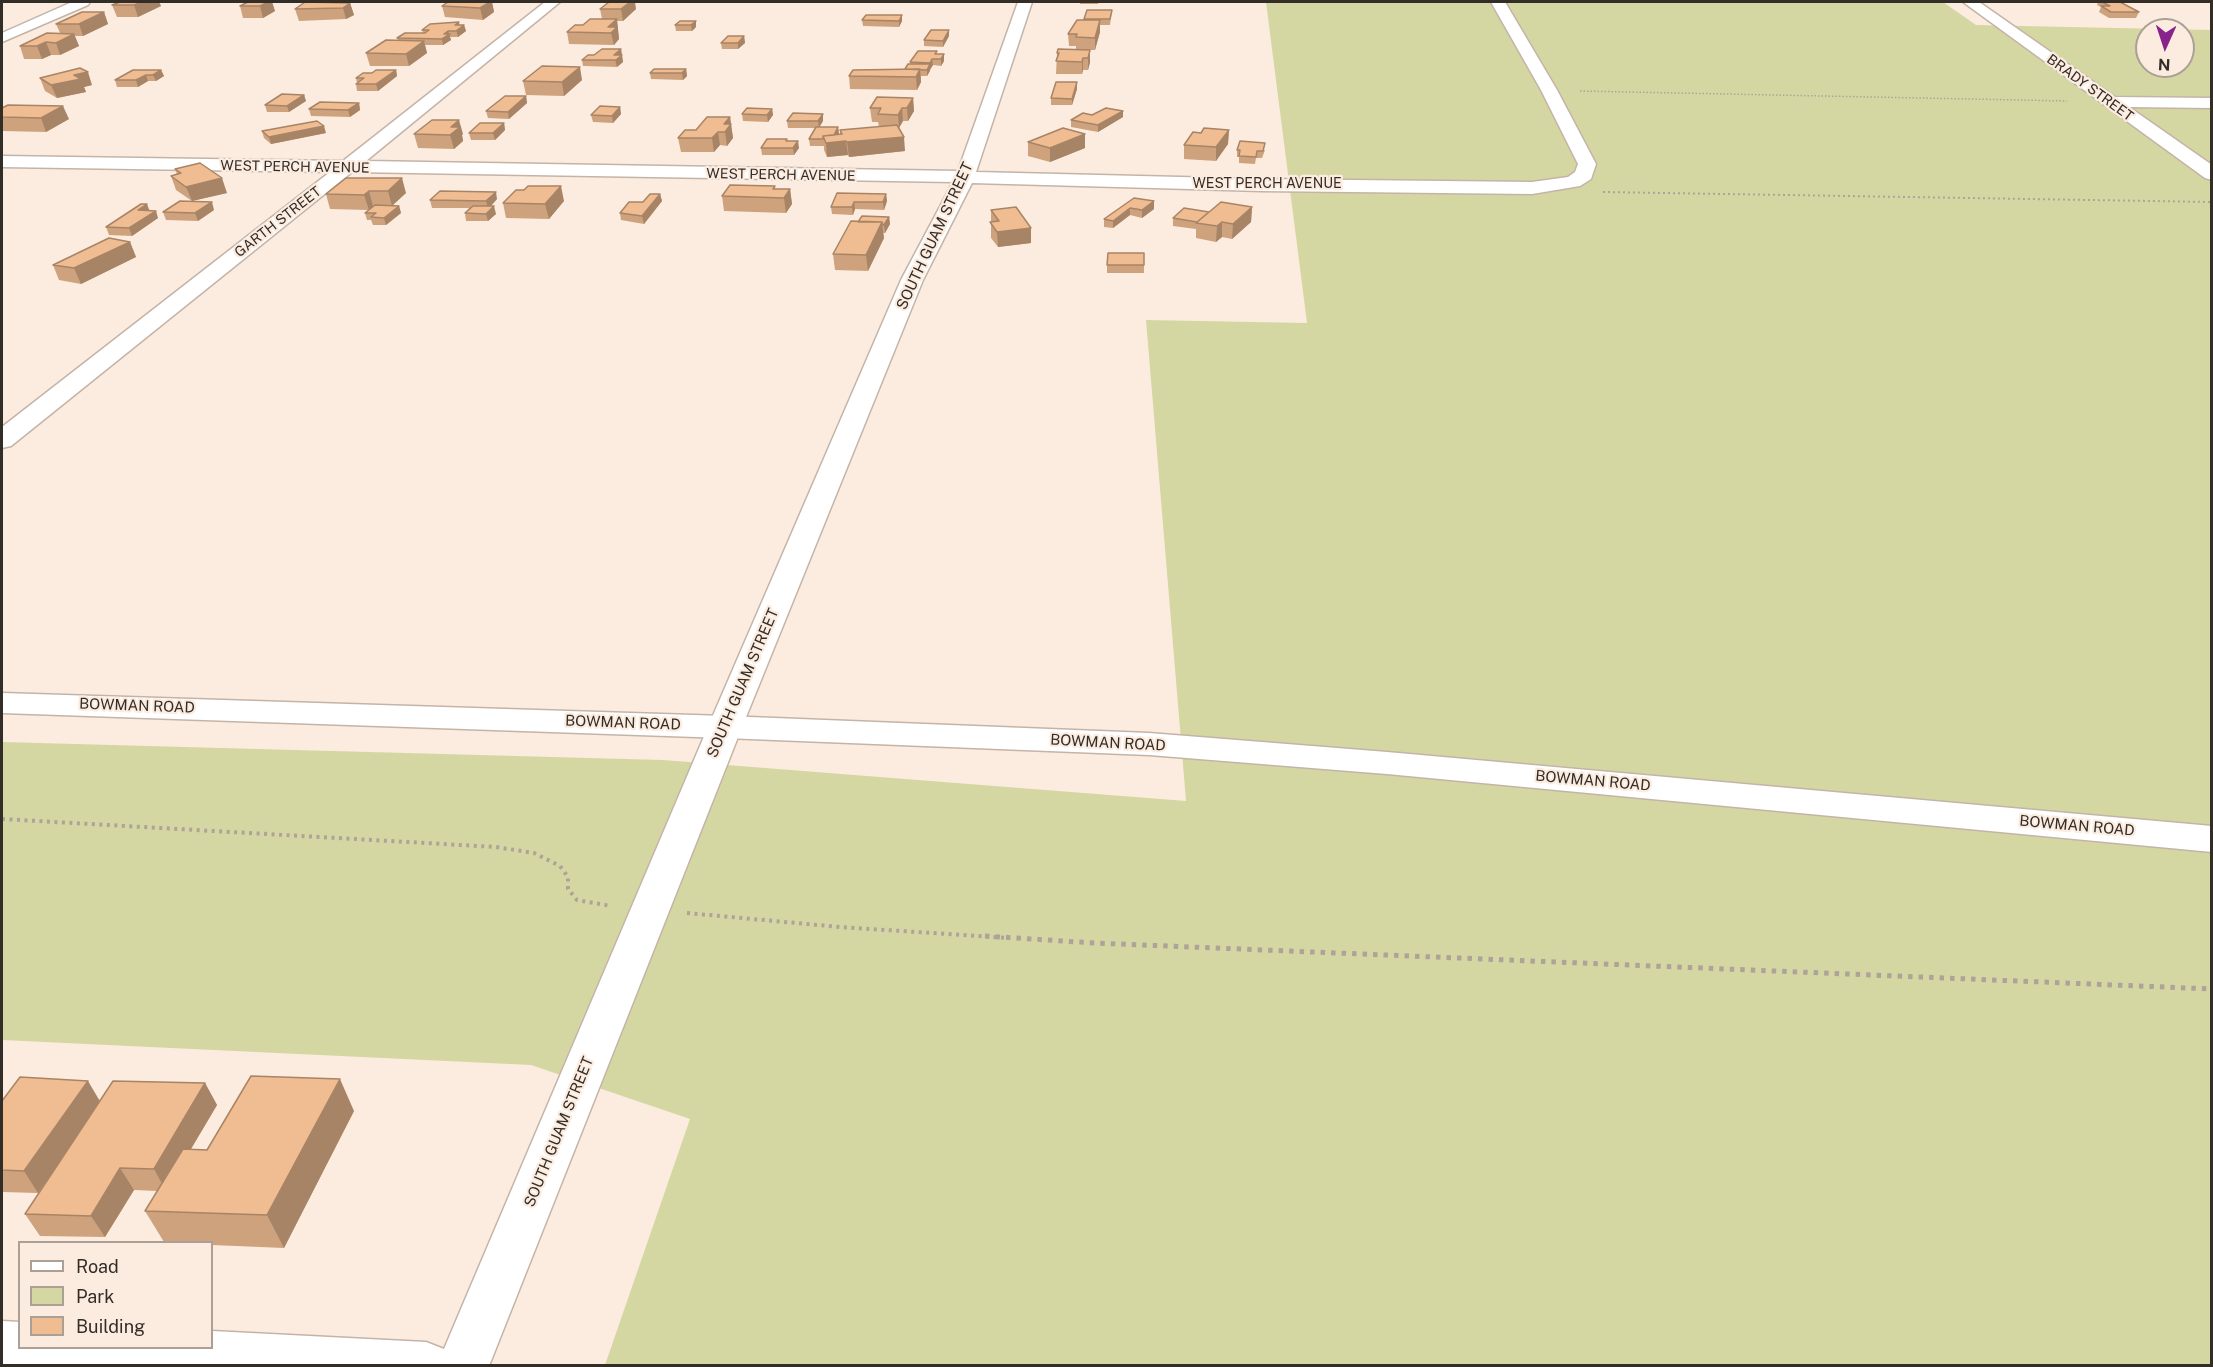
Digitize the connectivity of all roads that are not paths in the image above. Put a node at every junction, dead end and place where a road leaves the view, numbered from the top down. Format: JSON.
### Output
{"nodes":[{"id":1,"x":83,"y":2,"type":"edge"},
{"id":2,"x":532,"y":2,"type":"edge"},
{"id":3,"x":553,"y":2,"type":"edge"},
{"id":4,"x":1025,"y":2,"type":"edge"},
{"id":5,"x":1498,"y":2,"type":"edge"},
{"id":6,"x":1970,"y":2,"type":"edge"},
{"id":7,"x":2,"y":38,"type":"edge"},
{"id":8,"x":2109,"y":102,"type":"junction"},
{"id":9,"x":2211,"y":103,"type":"edge"},
{"id":10,"x":2,"y":161,"type":"edge"},
{"id":11,"x":347,"y":168,"type":"junction"},
{"id":12,"x":2211,"y":174,"type":"edge"},
{"id":13,"x":965,"y":177,"type":"junction"},
{"id":14,"x":2,"y":440,"type":"edge"},
{"id":15,"x":2,"y":703,"type":"edge"},
{"id":16,"x":725,"y":727,"type":"junction"},
{"id":17,"x":2211,"y":839,"type":"edge"},
{"id":18,"x":2,"y":1345,"type":"edge"},
{"id":19,"x":18,"y":1346,"type":"edge"},
{"id":20,"x":94,"y":1349,"type":"edge"},
{"id":21,"x":426,"y":1365,"type":"edge"},
{"id":22,"x":463,"y":1365,"type":"edge"}],
"edges":[{"from":1,"to":7,"type":"street"},
{"from":2,"to":3,"type":"street"},
{"from":3,"to":11,"type":"street","name":"GARTH STREET"},
{"from":4,"to":13,"type":"street","name":"SOUTH GUAM STREET"},
{"from":5,"to":13,"type":"street","name":"WEST PERCH AVENUE"},
{"from":6,"to":8,"type":"street","name":"BRADY STREET"},
{"from":8,"to":9,"type":"street"},
{"from":8,"to":12,"type":"street","name":"BRADY STREET"},
{"from":10,"to":11,"type":"street","name":"WEST PERCH AVENUE"},
{"from":11,"to":13,"type":"street","name":"WEST PERCH AVENUE"},
{"from":11,"to":14,"type":"street","name":"GARTH STREET"},
{"from":13,"to":16,"type":"street","name":"SOUTH GUAM STREET"},
{"from":15,"to":16,"type":"street","name":"BOWMAN ROAD"},
{"from":16,"to":17,"type":"street","name":"BOWMAN ROAD"},
{"from":16,"to":22,"type":"street","name":"SOUTH GUAM STREET"},
{"from":18,"to":19,"type":"street"},
{"from":20,"to":21,"type":"street"}]}
